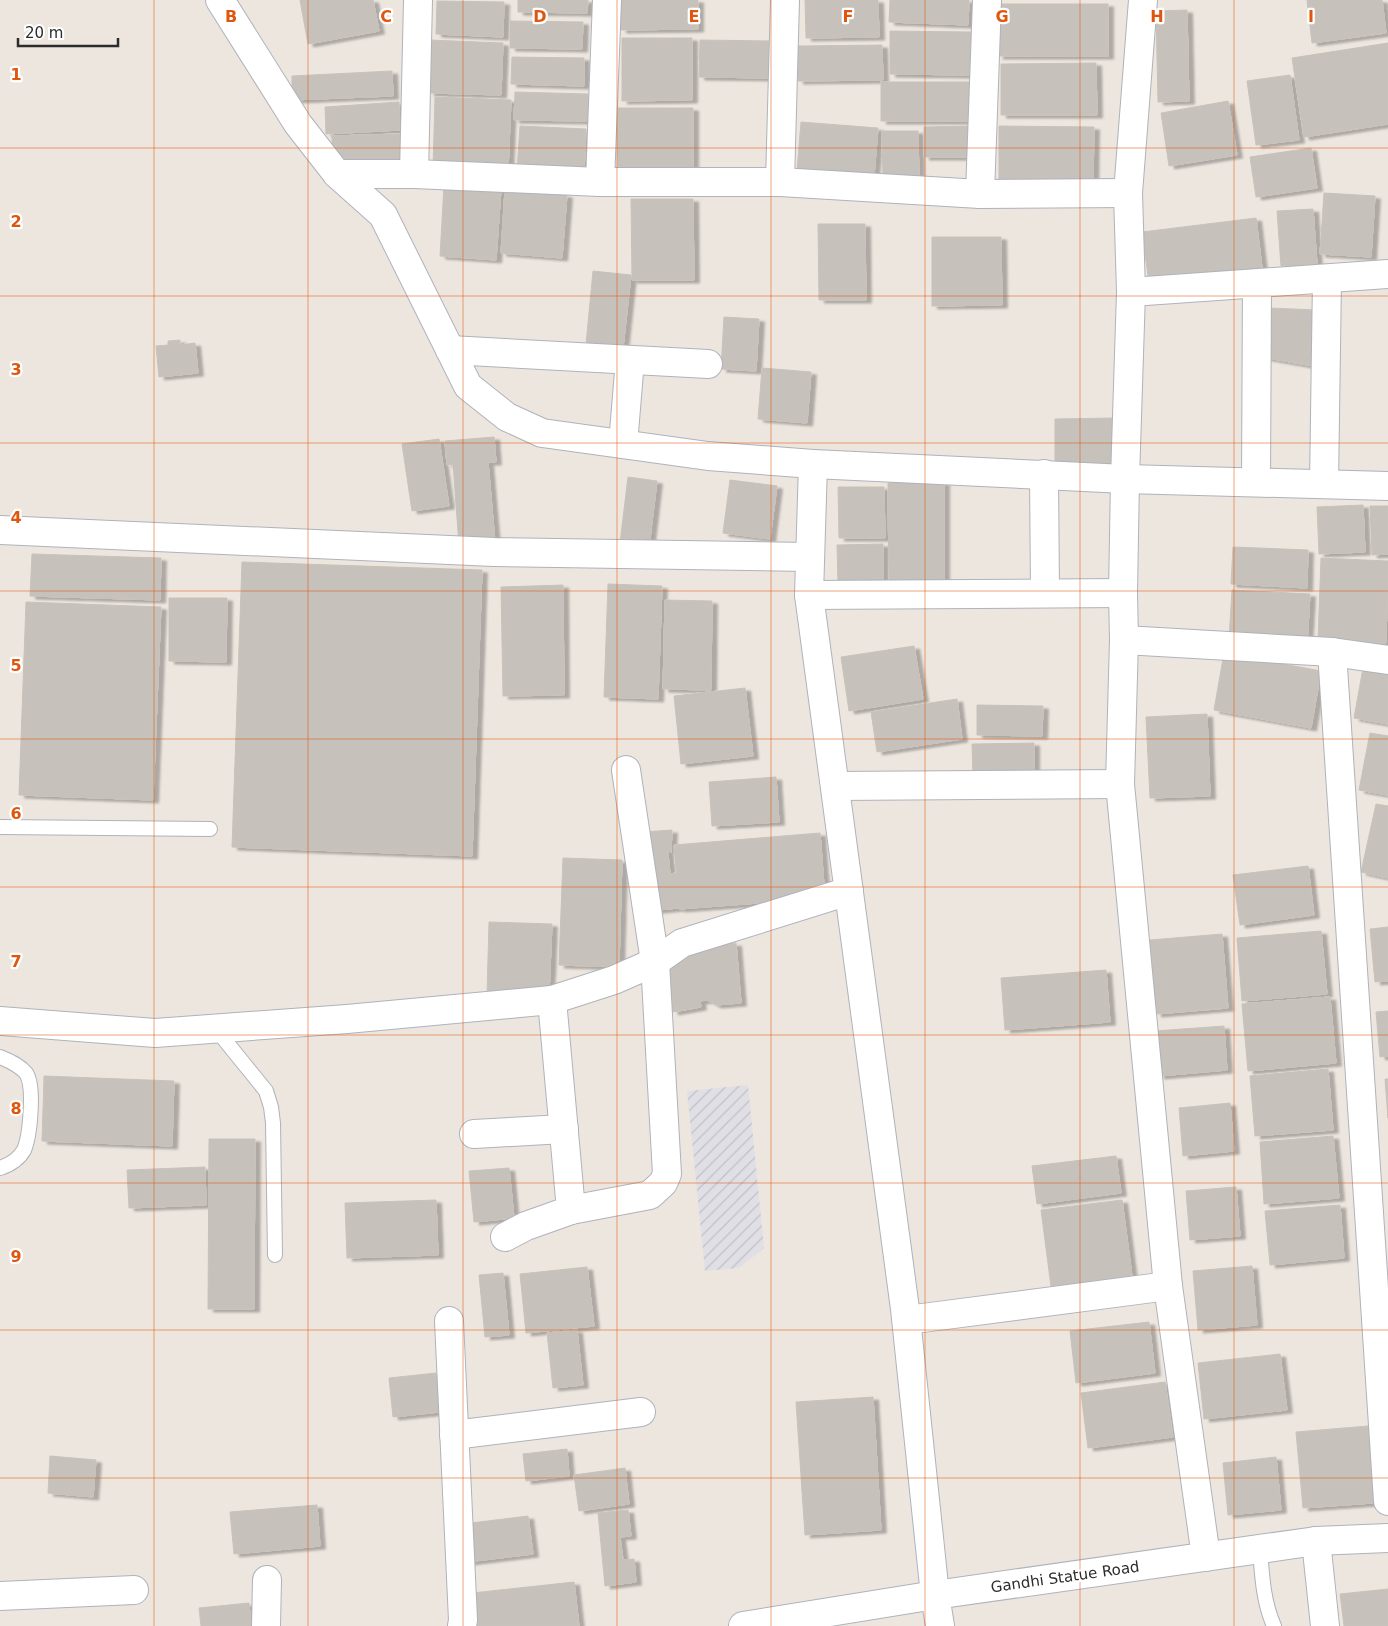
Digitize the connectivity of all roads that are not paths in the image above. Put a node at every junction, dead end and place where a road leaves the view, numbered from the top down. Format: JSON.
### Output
{"nodes":[{"id":1,"x":220,"y":0,"type":"edge"},
{"id":2,"x":418,"y":0,"type":"edge"},
{"id":3,"x":607,"y":0,"type":"edge"},
{"id":4,"x":785,"y":0,"type":"edge"},
{"id":5,"x":987,"y":0,"type":"edge"},
{"id":6,"x":1144,"y":0,"type":"edge"},
{"id":7,"x":337,"y":174,"type":"junction"},
{"id":8,"x":414,"y":174,"type":"junction"},
{"id":9,"x":600,"y":182,"type":"junction"},
{"id":10,"x":780,"y":182,"type":"junction"},
{"id":11,"x":1128,"y":193,"type":"junction"},
{"id":12,"x":980,"y":194,"type":"junction"},
{"id":13,"x":1388,"y":274,"type":"edge"},
{"id":14,"x":1327,"y":279,"type":"junction"},
{"id":15,"x":1258,"y":284,"type":"junction"},
{"id":16,"x":1132,"y":292,"type":"junction"},
{"id":17,"x":450,"y":350,"type":"junction"},
{"id":18,"x":630,"y":360,"type":"junction"},
{"id":19,"x":708,"y":364,"type":"dead end"},
{"id":20,"x":623,"y":444,"type":"junction"},
{"id":21,"x":813,"y":464,"type":"junction"},
{"id":22,"x":1044,"y":474,"type":"junction"},
{"id":23,"x":1125,"y":479,"type":"junction"},
{"id":24,"x":1256,"y":482,"type":"junction"},
{"id":25,"x":1324,"y":484,"type":"junction"},
{"id":26,"x":1388,"y":486,"type":"edge"},
{"id":27,"x":0,"y":530,"type":"edge"},
{"id":28,"x":809,"y":557,"type":"junction"},
{"id":29,"x":1045,"y":593,"type":"junction"},
{"id":30,"x":1123,"y":593,"type":"junction"},
{"id":31,"x":809,"y":595,"type":"junction"},
{"id":32,"x":1124,"y":640,"type":"junction"},
{"id":33,"x":1332,"y":652,"type":"junction"},
{"id":34,"x":1388,"y":660,"type":"edge"},
{"id":35,"x":626,"y":770,"type":"dead end"},
{"id":36,"x":1120,"y":784,"type":"junction"},
{"id":37,"x":836,"y":786,"type":"junction"},
{"id":38,"x":0,"y":827,"type":"edge"},
{"id":39,"x":210,"y":829,"type":"dead end"},
{"id":40,"x":849,"y":891,"type":"junction"},
{"id":41,"x":654,"y":962,"type":"junction"},
{"id":42,"x":552,"y":1000,"type":"junction"},
{"id":43,"x":0,"y":1021,"type":"edge"},
{"id":44,"x":215,"y":1028,"type":"junction"},
{"id":45,"x":0,"y":1057,"type":"edge"},
{"id":46,"x":564,"y":1128,"type":"junction"},
{"id":47,"x":474,"y":1134,"type":"dead end"},
{"id":48,"x":0,"y":1168,"type":"edge"},
{"id":49,"x":571,"y":1210,"type":"junction"},
{"id":50,"x":505,"y":1237,"type":"dead end"},
{"id":51,"x":275,"y":1255,"type":"dead end"},
{"id":52,"x":1168,"y":1286,"type":"junction"},
{"id":53,"x":906,"y":1320,"type":"junction"},
{"id":54,"x":449,"y":1321,"type":"dead end"},
{"id":55,"x":641,"y":1412,"type":"dead end"},
{"id":56,"x":454,"y":1435,"type":"junction"},
{"id":57,"x":1388,"y":1501,"type":"edge"},
{"id":58,"x":1388,"y":1538,"type":"edge"},
{"id":59,"x":1316,"y":1541,"type":"junction"},
{"id":60,"x":1260,"y":1549,"type":"junction"},
{"id":61,"x":1206,"y":1556,"type":"junction"},
{"id":62,"x":267,"y":1580,"type":"dead end"},
{"id":63,"x":134,"y":1590,"type":"dead end"},
{"id":64,"x":935,"y":1595,"type":"junction"},
{"id":65,"x":0,"y":1596,"type":"edge"},
{"id":66,"x":755,"y":1625,"type":"edge"},
{"id":67,"x":266,"y":1626,"type":"edge"},
{"id":68,"x":462,"y":1626,"type":"edge"},
{"id":69,"x":940,"y":1626,"type":"edge"},
{"id":70,"x":1274,"y":1626,"type":"edge"},
{"id":71,"x":1325,"y":1626,"type":"edge"}],
"edges":[{"from":1,"to":7,"type":"street"},
{"from":2,"to":8,"type":"street"},
{"from":3,"to":9,"type":"street"},
{"from":4,"to":10,"type":"street"},
{"from":5,"to":12,"type":"street"},
{"from":6,"to":11,"type":"street"},
{"from":7,"to":8,"type":"street"},
{"from":7,"to":17,"type":"street"},
{"from":8,"to":9,"type":"street"},
{"from":9,"to":10,"type":"street"},
{"from":10,"to":12,"type":"street"},
{"from":11,"to":12,"type":"street"},
{"from":11,"to":16,"type":"street"},
{"from":13,"to":14,"type":"street"},
{"from":14,"to":15,"type":"street"},
{"from":14,"to":25,"type":"street"},
{"from":15,"to":16,"type":"street"},
{"from":15,"to":24,"type":"street"},
{"from":16,"to":23,"type":"street"},
{"from":17,"to":18,"type":"street"},
{"from":17,"to":20,"type":"street"},
{"from":18,"to":19,"type":"street"},
{"from":18,"to":20,"type":"street"},
{"from":20,"to":21,"type":"street"},
{"from":21,"to":22,"type":"street"},
{"from":21,"to":28,"type":"street"},
{"from":22,"to":23,"type":"street"},
{"from":22,"to":29,"type":"street"},
{"from":23,"to":24,"type":"street"},
{"from":23,"to":30,"type":"street"},
{"from":24,"to":25,"type":"street"},
{"from":25,"to":26,"type":"street"},
{"from":27,"to":28,"type":"street"},
{"from":28,"to":31,"type":"street"},
{"from":29,"to":30,"type":"street"},
{"from":29,"to":31,"type":"street"},
{"from":30,"to":32,"type":"street"},
{"from":31,"to":37,"type":"street"},
{"from":32,"to":33,"type":"street"},
{"from":32,"to":36,"type":"street"},
{"from":33,"to":34,"type":"street"},
{"from":33,"to":57,"type":"street"},
{"from":35,"to":41,"type":"street"},
{"from":36,"to":37,"type":"street"},
{"from":36,"to":52,"type":"street"},
{"from":37,"to":40,"type":"street"},
{"from":38,"to":39,"type":"lane"},
{"from":40,"to":41,"type":"street"},
{"from":40,"to":53,"type":"street"},
{"from":41,"to":42,"type":"street"},
{"from":41,"to":49,"type":"street"},
{"from":42,"to":44,"type":"street"},
{"from":42,"to":46,"type":"street"},
{"from":43,"to":44,"type":"street"},
{"from":44,"to":51,"type":"lane"},
{"from":45,"to":48,"type":"lane"},
{"from":46,"to":47,"type":"street"},
{"from":46,"to":49,"type":"street"},
{"from":49,"to":50,"type":"street"},
{"from":52,"to":53,"type":"street"},
{"from":52,"to":61,"type":"street"},
{"from":53,"to":64,"type":"street"},
{"from":54,"to":56,"type":"street"},
{"from":55,"to":56,"type":"street"},
{"from":56,"to":68,"type":"street"},
{"from":58,"to":59,"type":"street","name":"Gandhi Statue Road"},
{"from":59,"to":60,"type":"street","name":"Gandhi Statue Road"},
{"from":59,"to":71,"type":"street"},
{"from":60,"to":61,"type":"street","name":"Gandhi Statue Road"},
{"from":60,"to":70,"type":"lane"},
{"from":61,"to":64,"type":"street","name":"Gandhi Statue Road"},
{"from":62,"to":67,"type":"street"},
{"from":63,"to":65,"type":"street"},
{"from":64,"to":66,"type":"street","name":"Gandhi Statue Road"},
{"from":64,"to":69,"type":"street"}]}
